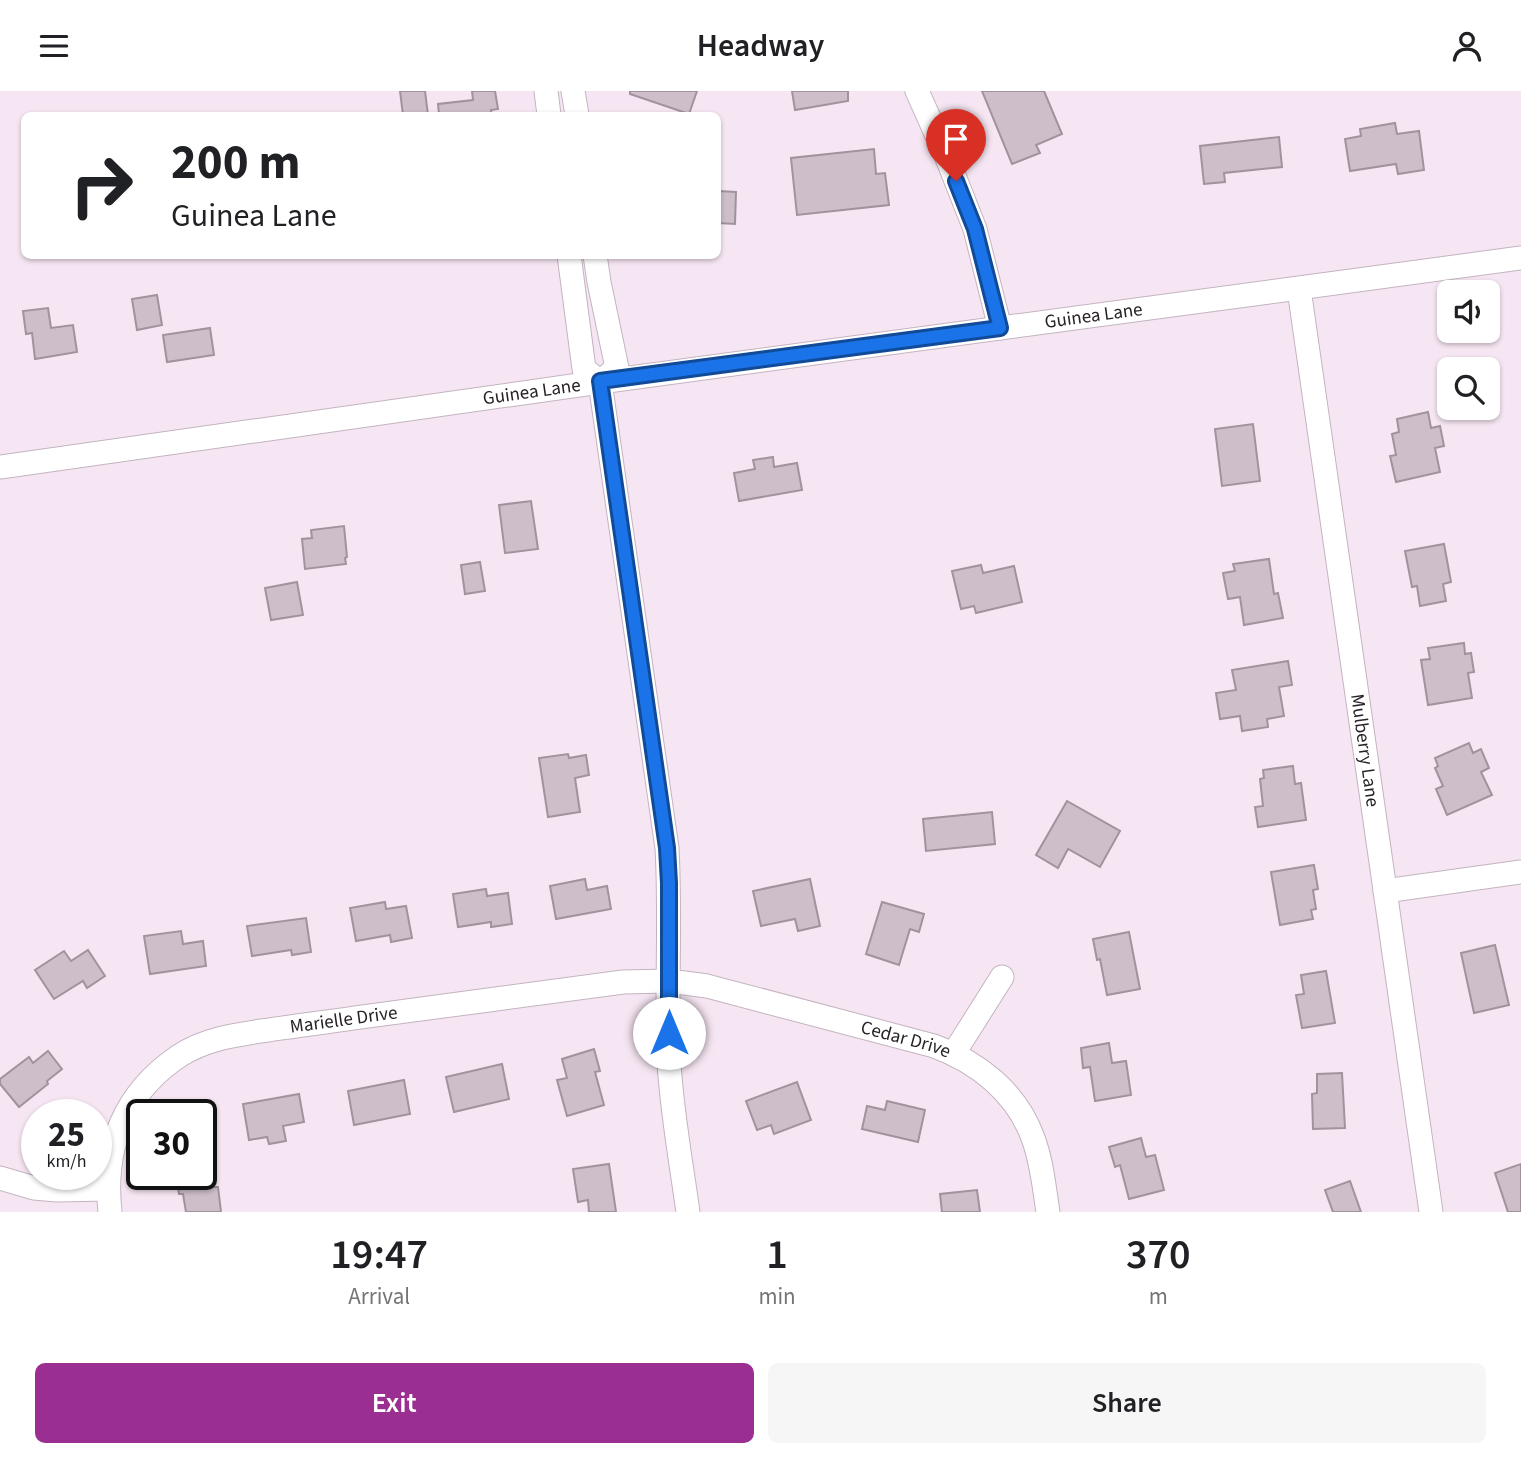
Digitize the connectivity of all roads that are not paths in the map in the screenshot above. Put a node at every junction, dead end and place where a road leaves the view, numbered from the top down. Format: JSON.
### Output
{"nodes":[{"id":1,"x":546,"y":91,"type":"edge"},
{"id":2,"x":573,"y":91,"type":"edge"},
{"id":3,"x":917,"y":91,"type":"edge"},
{"id":4,"x":549,"y":112,"type":"edge"},
{"id":5,"x":576,"y":112,"type":"edge"},
{"id":6,"x":1521,"y":258,"type":"edge"},
{"id":7,"x":570,"y":259,"type":"edge"},
{"id":8,"x":596,"y":259,"type":"edge"},
{"id":9,"x":1299,"y":289,"type":"junction"},
{"id":10,"x":1000,"y":328,"type":"junction"},
{"id":11,"x":600,"y":381,"type":"junction"},
{"id":12,"x":0,"y":467,"type":"edge"},
{"id":13,"x":1521,"y":872,"type":"edge"},
{"id":14,"x":1385,"y":891,"type":"junction"},
{"id":15,"x":1002,"y":977,"type":"dead end"},
{"id":16,"x":669,"y":981,"type":"junction"},
{"id":17,"x":954,"y":1053,"type":"junction"},
{"id":18,"x":0,"y":1178,"type":"edge"},
{"id":19,"x":108,"y":1201,"type":"edge"},
{"id":20,"x":688,"y":1212,"type":"edge"},
{"id":21,"x":1048,"y":1212,"type":"edge"},
{"id":22,"x":1431,"y":1212,"type":"edge"}],
"edges":[{"from":1,"to":4,"type":"street"},
{"from":2,"to":5,"type":"street"},
{"from":3,"to":10,"type":"street"},
{"from":6,"to":9,"type":"street","name":"Guinea Lane"},
{"from":7,"to":11,"type":"street"},
{"from":8,"to":11,"type":"street"},
{"from":9,"to":10,"type":"street","name":"Guinea Lane"},
{"from":9,"to":14,"type":"street","name":"Mulberry Lane"},
{"from":10,"to":11,"type":"street","name":"Guinea Lane"},
{"from":11,"to":12,"type":"street","name":"Guinea Lane"},
{"from":11,"to":16,"type":"street"},
{"from":13,"to":14,"type":"street"},
{"from":14,"to":22,"type":"street","name":"Mulberry Lane"},
{"from":15,"to":17,"type":"street"},
{"from":16,"to":17,"type":"street","name":"Cedar Drive"},
{"from":16,"to":19,"type":"street","name":"Marielle Drive"},
{"from":16,"to":20,"type":"street"},
{"from":17,"to":21,"type":"street","name":"Cedar Drive"},
{"from":18,"to":19,"type":"street"}]}
